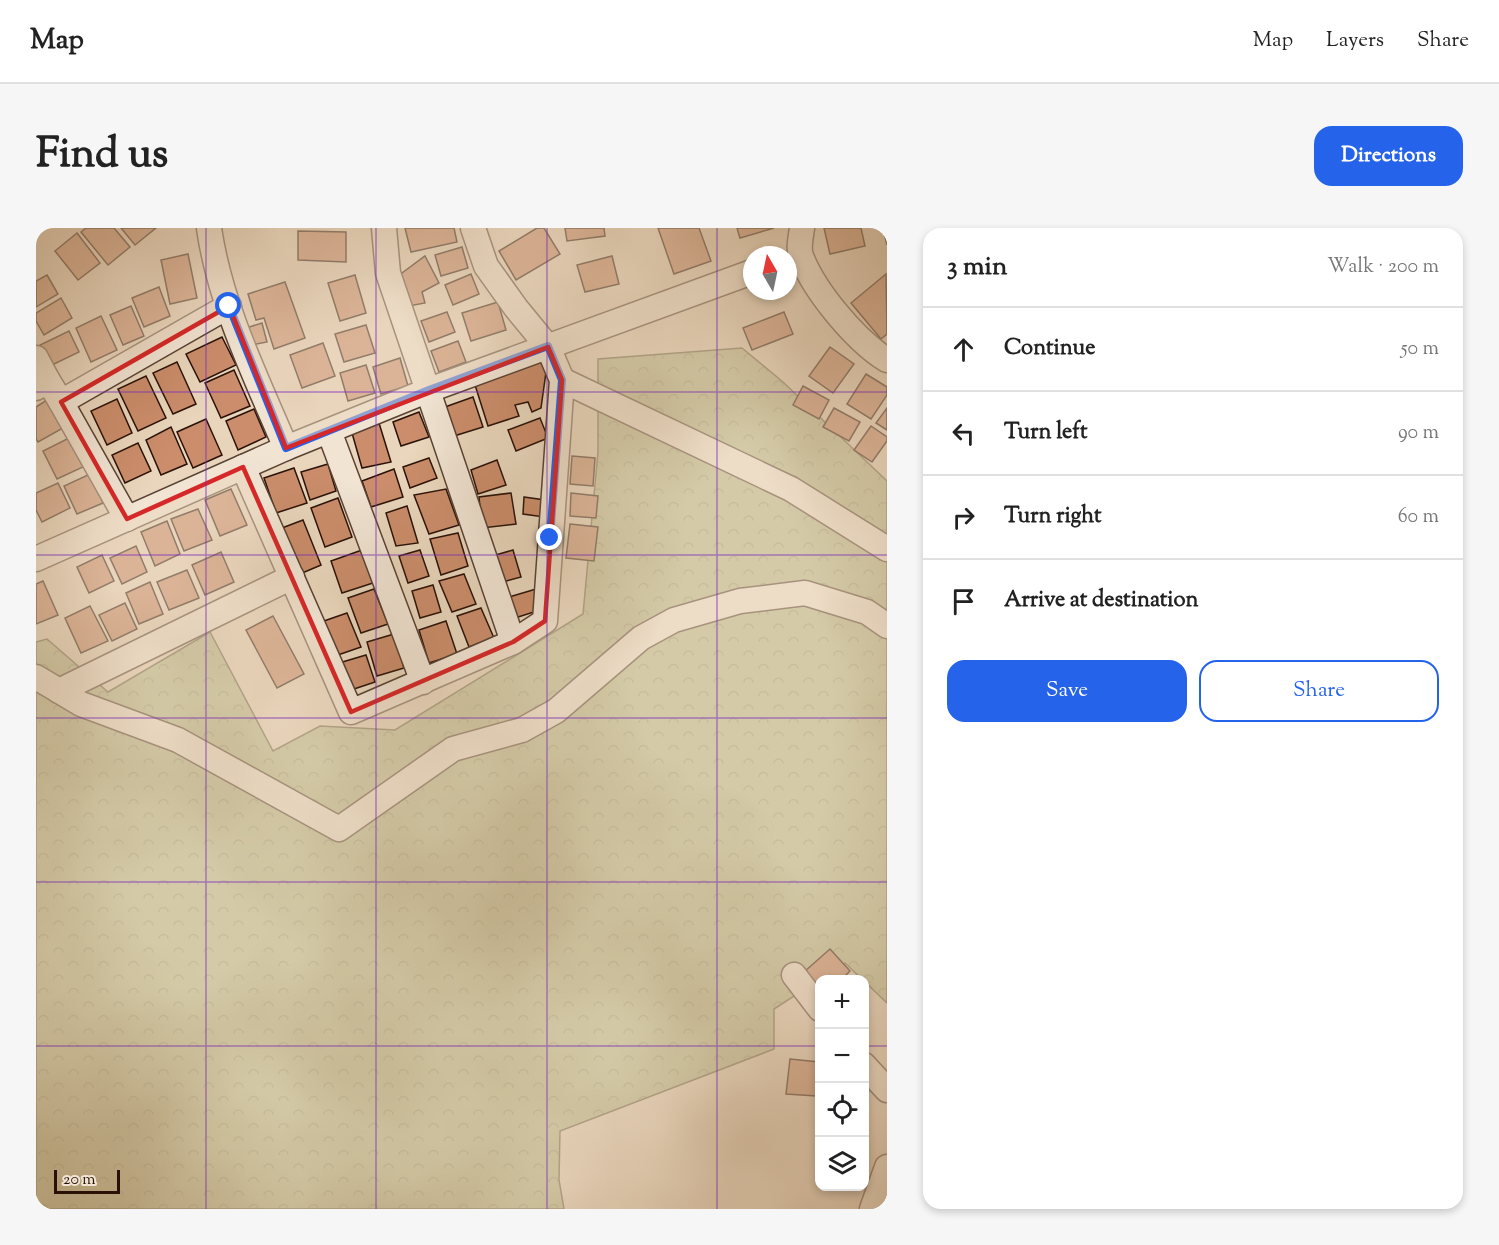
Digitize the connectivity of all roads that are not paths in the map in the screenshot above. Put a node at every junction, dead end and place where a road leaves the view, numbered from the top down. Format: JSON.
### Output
{"nodes":[{"id":1,"x":209,"y":228,"type":"edge"},
{"id":2,"x":384,"y":228,"type":"edge"},
{"id":3,"x":472,"y":228,"type":"edge"},
{"id":4,"x":802,"y":228,"type":"edge"},
{"id":5,"x":797,"y":246,"type":"edge"},
{"id":6,"x":797,"y":260,"type":"edge"},
{"id":7,"x":743,"y":275,"type":"edge"},
{"id":8,"x":229,"y":306,"type":"junction"},
{"id":9,"x":548,"y":346,"type":"junction"},
{"id":10,"x":887,"y":360,"type":"edge"},
{"id":11,"x":40,"y":375,"type":"edge"},
{"id":12,"x":562,"y":380,"type":"junction"},
{"id":13,"x":429,"y":390,"type":"junction"},
{"id":14,"x":62,"y":402,"type":"junction"},
{"id":15,"x":329,"y":431,"type":"junction"},
{"id":16,"x":286,"y":448,"type":"junction"},
{"id":17,"x":243,"y":467,"type":"junction"},
{"id":18,"x":127,"y":519,"type":"junction"},
{"id":19,"x":887,"y":549,"type":"edge"},
{"id":20,"x":36,"y":559,"type":"edge"},
{"id":21,"x":291,"y":577,"type":"junction"},
{"id":22,"x":887,"y":627,"type":"edge"},
{"id":23,"x":513,"y":642,"type":"junction"},
{"id":24,"x":36,"y":677,"type":"edge"},
{"id":25,"x":423,"y":682,"type":"junction"},
{"id":26,"x":59,"y":691,"type":"junction"},
{"id":27,"x":794,"y":975,"type":"dead end"},
{"id":28,"x":815,"y":1004,"type":"edge"},
{"id":29,"x":869,"y":1070,"type":"edge"},
{"id":30,"x":887,"y":1090,"type":"edge"},
{"id":31,"x":887,"y":1167,"type":"edge"},
{"id":32,"x":872,"y":1209,"type":"edge"}],
"edges":[{"from":1,"to":8,"type":"street"},
{"from":2,"to":13,"type":"street"},
{"from":3,"to":9,"type":"street"},
{"from":4,"to":5,"type":"street"},
{"from":6,"to":10,"type":"street"},
{"from":7,"to":9,"type":"street"},
{"from":8,"to":14,"type":"street"},
{"from":8,"to":16,"type":"street"},
{"from":9,"to":12,"type":"street"},
{"from":9,"to":13,"type":"street"},
{"from":11,"to":14,"type":"street"},
{"from":12,"to":19,"type":"street"},
{"from":12,"to":23,"type":"street"},
{"from":13,"to":15,"type":"street"},
{"from":13,"to":23,"type":"street"},
{"from":14,"to":18,"type":"street"},
{"from":15,"to":16,"type":"street"},
{"from":15,"to":25,"type":"street"},
{"from":16,"to":17,"type":"street"},
{"from":17,"to":18,"type":"street"},
{"from":17,"to":21,"type":"street"},
{"from":18,"to":20,"type":"street"},
{"from":21,"to":25,"type":"street"},
{"from":21,"to":26,"type":"street"},
{"from":22,"to":26,"type":"street"},
{"from":23,"to":25,"type":"street"},
{"from":24,"to":26,"type":"street"},
{"from":27,"to":28,"type":"street"},
{"from":29,"to":30,"type":"street"},
{"from":31,"to":32,"type":"street"}]}
